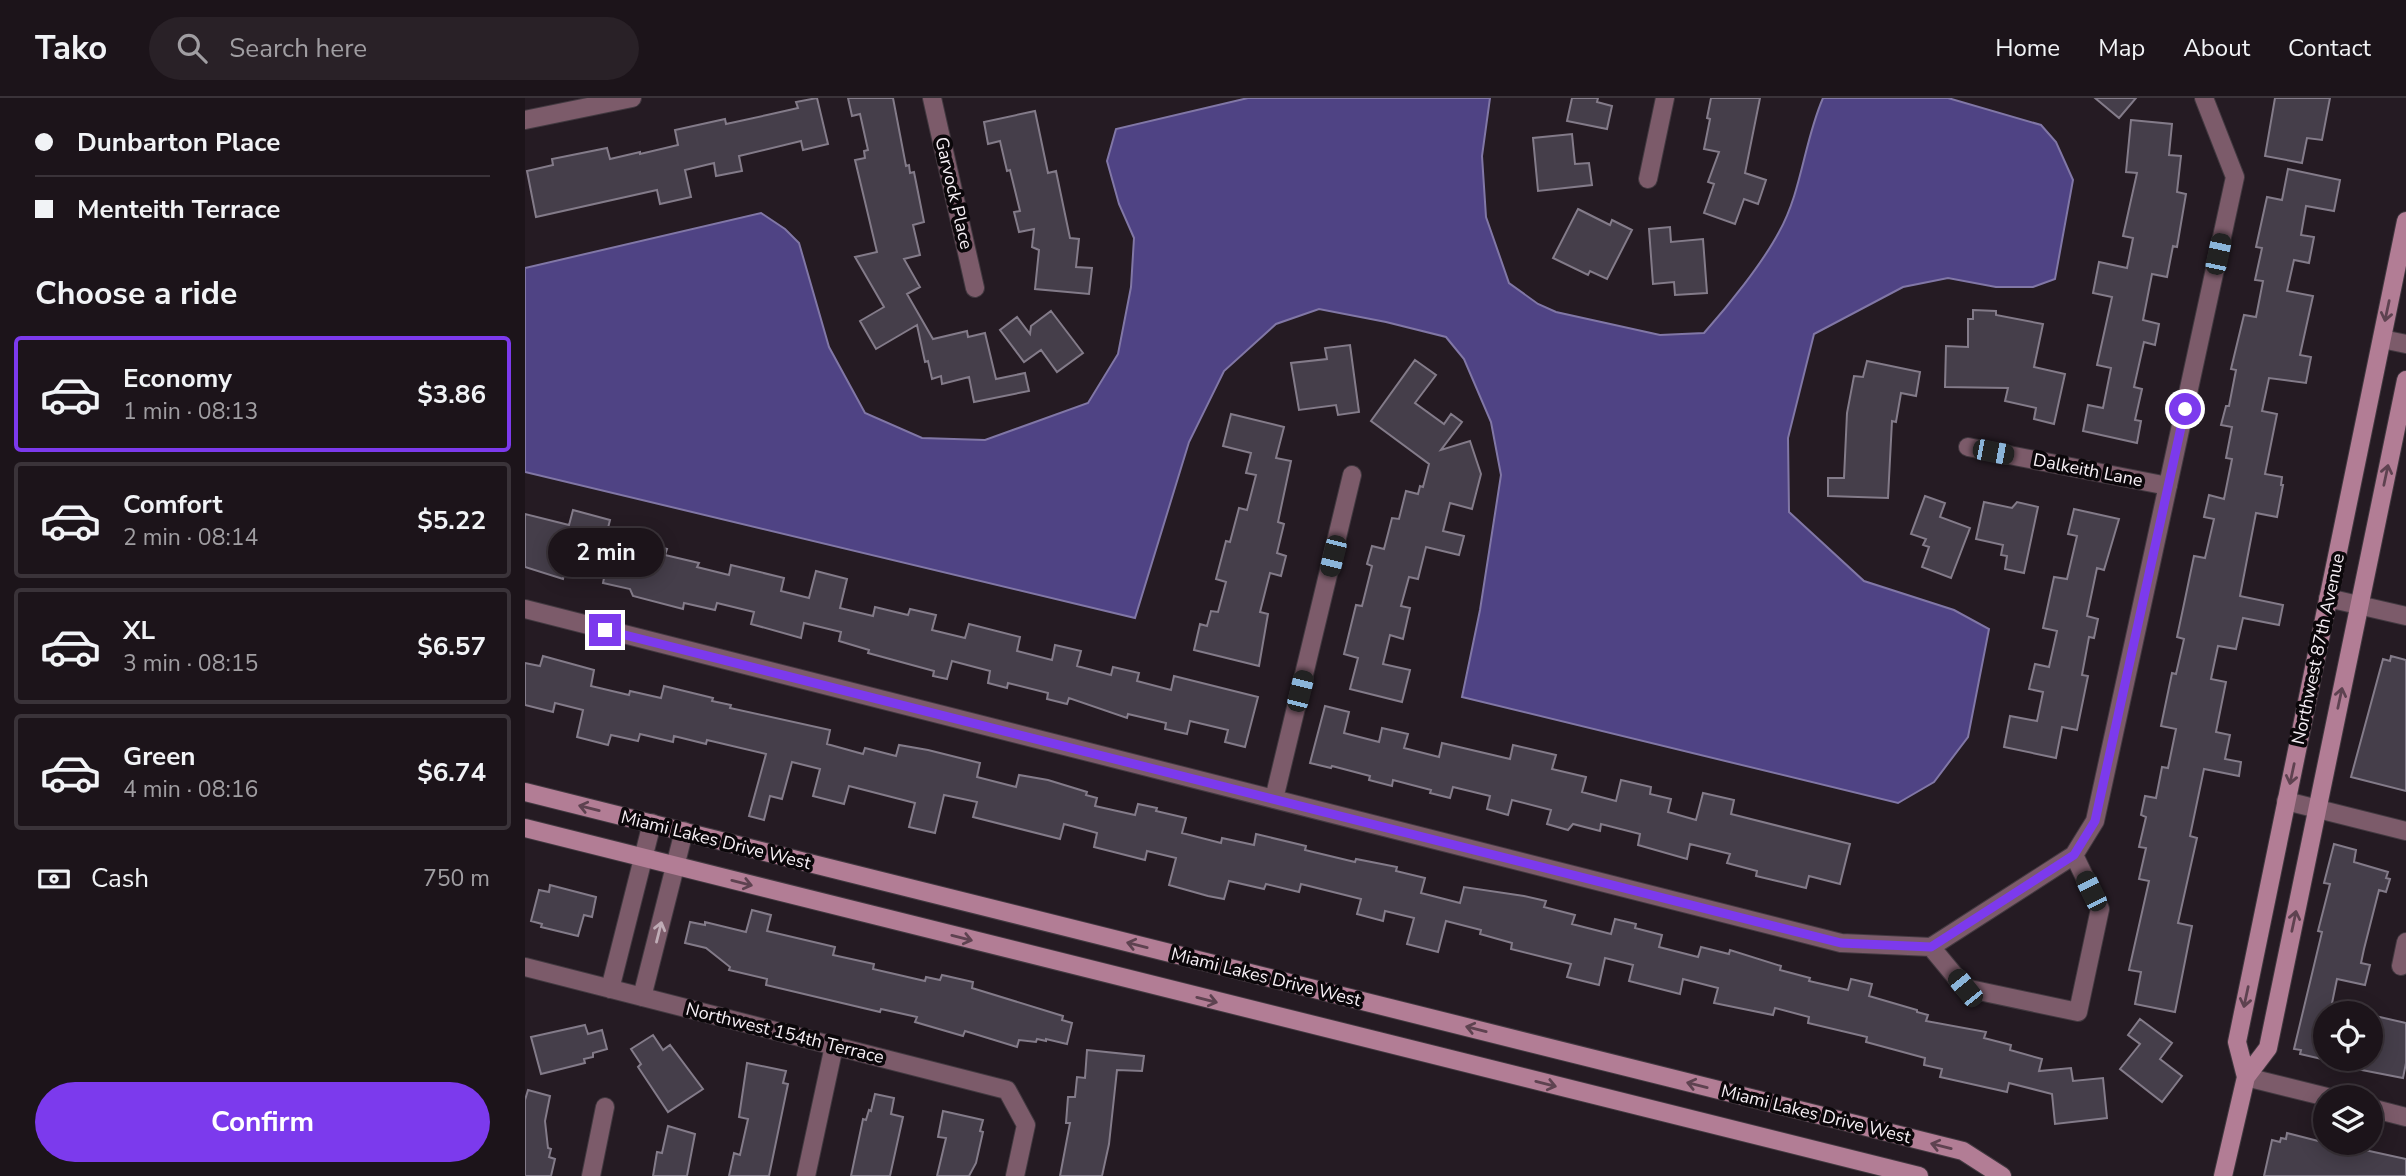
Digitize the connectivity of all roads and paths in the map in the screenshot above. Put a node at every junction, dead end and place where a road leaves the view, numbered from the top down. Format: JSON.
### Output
{"nodes":[{"id":1,"x":632,"y":98,"type":"edge"},
{"id":2,"x":932,"y":98,"type":"edge"},
{"id":3,"x":1665,"y":98,"type":"edge"},
{"id":4,"x":2204,"y":98,"type":"edge"},
{"id":5,"x":525,"y":120,"type":"edge"},
{"id":6,"x":1648,"y":179,"type":"dead end"},
{"id":7,"x":2406,"y":221,"type":"edge"},
{"id":8,"x":975,"y":288,"type":"dead end"},
{"id":9,"x":2382,"y":339,"type":"junction"},
{"id":10,"x":2406,"y":344,"type":"edge"},
{"id":11,"x":2406,"y":380,"type":"edge"},
{"id":12,"x":1968,"y":447,"type":"dead end"},
{"id":13,"x":1352,"y":475,"type":"dead end"},
{"id":14,"x":2168,"y":486,"type":"junction"},
{"id":15,"x":2328,"y":598,"type":"junction"},
{"id":16,"x":2360,"y":605,"type":"junction"},
{"id":17,"x":525,"y":609,"type":"edge"},
{"id":18,"x":2406,"y":617,"type":"edge"},
{"id":19,"x":525,"y":792,"type":"edge"},
{"id":20,"x":1274,"y":799,"type":"junction"},
{"id":21,"x":2287,"y":801,"type":"junction"},
{"id":22,"x":2317,"y":809,"type":"junction"},
{"id":23,"x":652,"y":823,"type":"junction"},
{"id":24,"x":525,"y":828,"type":"edge"},
{"id":25,"x":684,"y":831,"type":"junction"},
{"id":26,"x":2406,"y":831,"type":"edge"},
{"id":27,"x":2074,"y":855,"type":"junction"},
{"id":28,"x":644,"y":858,"type":"junction"},
{"id":29,"x":675,"y":866,"type":"junction"},
{"id":30,"x":2406,"y":942,"type":"edge"},
{"id":31,"x":1931,"y":947,"type":"junction"},
{"id":32,"x":2401,"y":966,"type":"dead end"},
{"id":33,"x":525,"y":967,"type":"edge"},
{"id":34,"x":610,"y":989,"type":"junction"},
{"id":35,"x":642,"y":997,"type":"junction"},
{"id":36,"x":834,"y":1046,"type":"junction"},
{"id":37,"x":2246,"y":1077,"type":"junction"},
{"id":38,"x":2313,"y":1094,"type":"edge"},
{"id":39,"x":604,"y":1107,"type":"dead end"},
{"id":40,"x":2383,"y":1111,"type":"edge"},
{"id":41,"x":2406,"y":1117,"type":"edge"},
{"id":42,"x":591,"y":1176,"type":"edge"},
{"id":43,"x":807,"y":1176,"type":"edge"},
{"id":44,"x":1015,"y":1176,"type":"edge"},
{"id":45,"x":1919,"y":1176,"type":"edge"},
{"id":46,"x":2002,"y":1176,"type":"edge"},
{"id":47,"x":2223,"y":1176,"type":"edge"}],
"edges":[{"from":1,"to":5,"type":"street"},
{"from":2,"to":8,"type":"street","name":"Garvock Place"},
{"from":3,"to":6,"type":"street"},
{"from":4,"to":14,"type":"street"},
{"from":7,"to":9,"type":"main road","name":"Northwest 87th Avenue","one_way":true},
{"from":9,"to":10,"type":"street"},
{"from":9,"to":15,"type":"main road","name":"Northwest 87th Avenue"},
{"from":16,"to":11,"type":"main road","name":"Northwest 87th Avenue","one_way":true},
{"from":12,"to":14,"type":"street","name":"Dalkeith Lane"},
{"from":13,"to":20,"type":"street"},
{"from":14,"to":27,"type":"street"},
{"from":15,"to":16,"type":"street"},
{"from":15,"to":21,"type":"main road","name":"Northwest 87th Avenue","one_way":true},
{"from":16,"to":18,"type":"street"},
{"from":22,"to":16,"type":"main road","name":"Northwest 87th Avenue","one_way":true},
{"from":17,"to":20,"type":"street"},
{"from":23,"to":19,"type":"main road","name":"Miami Lakes Drive West","one_way":true},
{"from":20,"to":31,"type":"street"},
{"from":21,"to":22,"type":"street"},
{"from":21,"to":37,"type":"main road","name":"Northwest 87th Avenue","one_way":true},
{"from":22,"to":26,"type":"street"},
{"from":37,"to":22,"type":"main road","name":"Northwest 87th Avenue","one_way":true},
{"from":23,"to":25,"type":"main road","name":"Miami Lakes Drive West"},
{"from":23,"to":28,"type":"street"},
{"from":24,"to":28,"type":"main road","name":"Miami Lakes Drive West"},
{"from":25,"to":29,"type":"street"},
{"from":46,"to":25,"type":"main road","name":"Miami Lakes Drive West","one_way":true},
{"from":27,"to":31,"type":"street"},
{"from":27,"to":31,"type":"street"},
{"from":28,"to":29,"type":"main road","name":"Miami Lakes Drive West"},
{"from":28,"to":34,"type":"street"},
{"from":35,"to":29,"type":"street","one_way":true},
{"from":29,"to":45,"type":"main road","name":"Miami Lakes Drive West","one_way":true},
{"from":30,"to":32,"type":"street"},
{"from":33,"to":34,"type":"street","name":"Northwest 154th Terrace"},
{"from":34,"to":35,"type":"street","name":"Northwest 154th Terrace"},
{"from":35,"to":36,"type":"street","name":"Northwest 154th Terrace"},
{"from":36,"to":43,"type":"street"},
{"from":36,"to":44,"type":"street","name":"Northwest 154th Terrace"},
{"from":37,"to":38,"type":"street"},
{"from":37,"to":47,"type":"main road","name":"Northwest 87th Avenue"},
{"from":39,"to":42,"type":"street"},
{"from":40,"to":41,"type":"street"}]}
